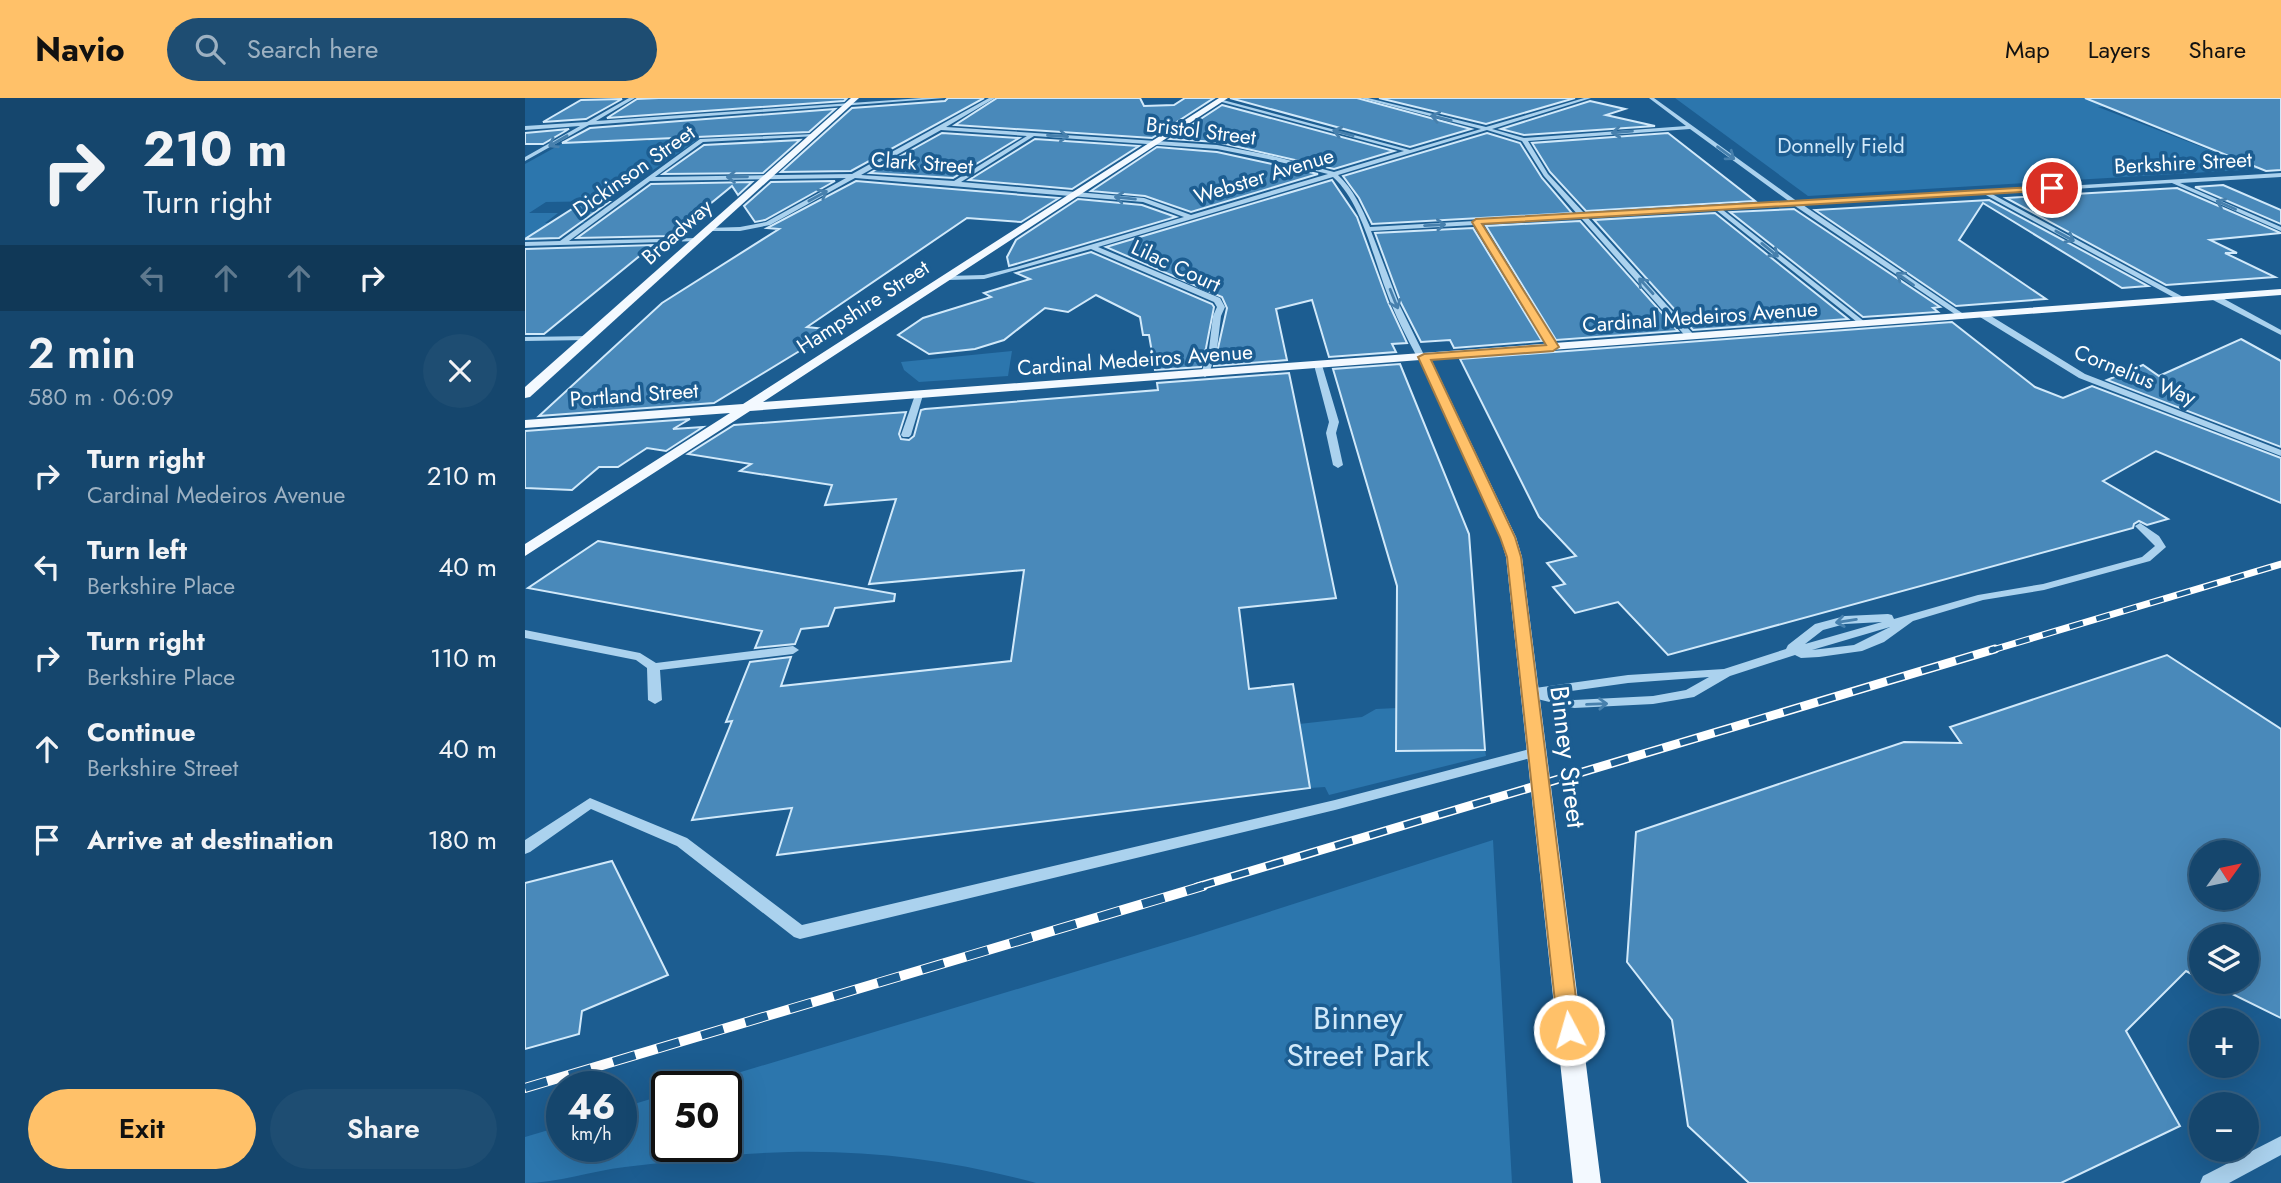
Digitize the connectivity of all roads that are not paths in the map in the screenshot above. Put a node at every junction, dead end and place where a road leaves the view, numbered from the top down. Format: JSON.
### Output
{"nodes":[{"id":1,"x":633,"y":98,"type":"edge"},
{"id":2,"x":943,"y":98,"type":"edge"},
{"id":3,"x":993,"y":98,"type":"edge"},
{"id":4,"x":1361,"y":98,"type":"edge"},
{"id":5,"x":1572,"y":98,"type":"edge"},
{"id":6,"x":1651,"y":98,"type":"edge"},
{"id":7,"x":1222,"y":99,"type":"edge"},
{"id":8,"x":1586,"y":99,"type":"edge"},
{"id":9,"x":852,"y":101,"type":"edge"},
{"id":10,"x":589,"y":123,"type":"junction"},
{"id":11,"x":1690,"y":127,"type":"junction"},
{"id":12,"x":525,"y":128,"type":"edge"},
{"id":13,"x":940,"y":128,"type":"junction"},
{"id":14,"x":1488,"y":129,"type":"junction"},
{"id":15,"x":1033,"y":134,"type":"junction"},
{"id":16,"x":814,"y":136,"type":"junction"},
{"id":17,"x":1524,"y":140,"type":"junction"},
{"id":18,"x":1156,"y":142,"type":"junction"},
{"id":19,"x":1409,"y":151,"type":"junction"},
{"id":20,"x":525,"y":159,"type":"edge"},
{"id":21,"x":1333,"y":174,"type":"junction"},
{"id":22,"x":2281,"y":175,"type":"edge"},
{"id":23,"x":855,"y":176,"type":"junction"},
{"id":24,"x":768,"y":177,"type":"junction"},
{"id":25,"x":647,"y":179,"type":"junction"},
{"id":26,"x":2172,"y":181,"type":"junction"},
{"id":27,"x":955,"y":183,"type":"junction"},
{"id":28,"x":1984,"y":192,"type":"junction"},
{"id":29,"x":1077,"y":194,"type":"junction"},
{"id":30,"x":1796,"y":203,"type":"junction"},
{"id":31,"x":1716,"y":208,"type":"junction"},
{"id":32,"x":1583,"y":216,"type":"junction"},
{"id":33,"x":1190,"y":217,"type":"junction"},
{"id":34,"x":1476,"y":222,"type":"junction"},
{"id":35,"x":709,"y":229,"type":"junction"},
{"id":36,"x":1367,"y":229,"type":"junction"},
{"id":37,"x":2281,"y":229,"type":"edge"},
{"id":38,"x":697,"y":240,"type":"junction"},
{"id":39,"x":562,"y":243,"type":"junction"},
{"id":40,"x":525,"y":244,"type":"edge"},
{"id":41,"x":1091,"y":247,"type":"junction"},
{"id":42,"x":947,"y":278,"type":"junction"},
{"id":43,"x":2281,"y":292,"type":"edge"},
{"id":44,"x":2214,"y":298,"type":"junction"},
{"id":45,"x":2182,"y":300,"type":"junction"},
{"id":46,"x":1983,"y":315,"type":"junction"},
{"id":47,"x":1962,"y":317,"type":"junction"},
{"id":48,"x":1862,"y":324,"type":"junction"},
{"id":49,"x":2281,"y":333,"type":"edge"},
{"id":50,"x":1691,"y":337,"type":"junction"},
{"id":51,"x":587,"y":338,"type":"junction"},
{"id":52,"x":525,"y":339,"type":"edge"},
{"id":53,"x":1553,"y":347,"type":"junction"},
{"id":54,"x":1422,"y":357,"type":"junction"},
{"id":55,"x":1318,"y":365,"type":"junction"},
{"id":56,"x":1205,"y":374,"type":"junction"},
{"id":57,"x":525,"y":394,"type":"edge"},
{"id":58,"x":919,"y":395,"type":"junction"},
{"id":59,"x":745,"y":408,"type":"junction"},
{"id":60,"x":525,"y":424,"type":"edge"},
{"id":61,"x":906,"y":435,"type":"dead end"},
{"id":62,"x":2281,"y":453,"type":"edge"},
{"id":63,"x":1338,"y":465,"type":"dead end"},
{"id":64,"x":2140,"y":526,"type":"dead end"},
{"id":65,"x":525,"y":551,"type":"edge"},
{"id":66,"x":1914,"y":616,"type":"junction"},
{"id":67,"x":525,"y":634,"type":"edge"},
{"id":68,"x":793,"y":650,"type":"dead end"},
{"id":69,"x":1783,"y":654,"type":"junction"},
{"id":70,"x":653,"y":667,"type":"junction"},
{"id":71,"x":1725,"y":673,"type":"junction"},
{"id":72,"x":1530,"y":693,"type":"junction"},
{"id":73,"x":655,"y":700,"type":"dead end"},
{"id":74,"x":1537,"y":752,"type":"junction"},
{"id":75,"x":525,"y":848,"type":"edge"},
{"id":76,"x":2281,"y":1144,"type":"edge"},
{"id":77,"x":1587,"y":1183,"type":"edge"},
{"id":78,"x":2210,"y":1183,"type":"edge"}],
"edges":[{"from":1,"to":10,"type":"street"},
{"from":2,"to":9,"type":"street"},
{"from":3,"to":13,"type":"street"},
{"from":14,"to":4,"type":"street","one_way":true},
{"from":5,"to":8,"type":"street"},
{"from":6,"to":11,"type":"street"},
{"from":7,"to":18,"type":"main road","name":"Hampshire Street"},
{"from":19,"to":7,"type":"street","one_way":true},
{"from":8,"to":14,"type":"street","name":"Webster Avenue"},
{"from":9,"to":10,"type":"street"},
{"from":9,"to":16,"type":"main road","name":"Broadway"},
{"from":10,"to":12,"type":"street"},
{"from":10,"to":20,"type":"street","one_way":true},
{"from":11,"to":17,"type":"street","one_way":true},
{"from":11,"to":30,"type":"street","one_way":true},
{"from":13,"to":15,"type":"street","name":"Bristol Street"},
{"from":13,"to":23,"type":"street"},
{"from":14,"to":17,"type":"street"},
{"from":14,"to":19,"type":"street","name":"Webster Avenue"},
{"from":15,"to":18,"type":"street","name":"Bristol Street","one_way":true},
{"from":15,"to":27,"type":"street"},
{"from":16,"to":24,"type":"main road","name":"Broadway"},
{"from":16,"to":25,"type":"street","name":"Dickinson Street"},
{"from":17,"to":32,"type":"street"},
{"from":18,"to":21,"type":"street","name":"Bristol Street"},
{"from":18,"to":29,"type":"main road","name":"Hampshire Street"},
{"from":19,"to":21,"type":"street","name":"Webster Avenue"},
{"from":21,"to":33,"type":"street","name":"Webster Avenue"},
{"from":21,"to":36,"type":"street"},
{"from":22,"to":26,"type":"street","name":"Berkshire Street"},
{"from":23,"to":24,"type":"street","name":"Clark Street"},
{"from":23,"to":27,"type":"street","name":"Clark Street"},
{"from":35,"to":23,"type":"street","one_way":true},
{"from":24,"to":25,"type":"street","name":"Clark Street","one_way":true},
{"from":24,"to":35,"type":"main road","name":"Broadway"},
{"from":25,"to":39,"type":"street","name":"Dickinson Street"},
{"from":26,"to":28,"type":"street","name":"Berkshire Street"},
{"from":37,"to":26,"type":"street","one_way":true},
{"from":27,"to":29,"type":"street","name":"Clark Street"},
{"from":28,"to":30,"type":"street","name":"Berkshire Street"},
{"from":28,"to":45,"type":"street","one_way":true},
{"from":33,"to":29,"type":"street","name":"Clark Street","one_way":true},
{"from":29,"to":42,"type":"main road","name":"Hampshire Street"},
{"from":30,"to":31,"type":"street","name":"Berkshire Street"},
{"from":47,"to":30,"type":"street","one_way":true},
{"from":31,"to":32,"type":"street","name":"Berkshire Street"},
{"from":31,"to":48,"type":"street","one_way":true},
{"from":32,"to":34,"type":"street","name":"Berkshire Street"},
{"from":50,"to":32,"type":"street","one_way":true},
{"from":33,"to":41,"type":"street","name":"Webster Avenue"},
{"from":36,"to":34,"type":"street","name":"Berkshire Street","one_way":true},
{"from":34,"to":53,"type":"street"},
{"from":35,"to":38,"type":"main road","name":"Broadway"},
{"from":36,"to":54,"type":"street","one_way":true},
{"from":38,"to":39,"type":"street"},
{"from":38,"to":51,"type":"main road","name":"Broadway"},
{"from":39,"to":40,"type":"street"},
{"from":41,"to":42,"type":"street","name":"Webster Avenue"},
{"from":41,"to":56,"type":"street","name":"Lilac Court"},
{"from":42,"to":59,"type":"main road","name":"Hampshire Street"},
{"from":43,"to":44,"type":"main road","name":"Cardinal Medeiros Avenue"},
{"from":44,"to":45,"type":"main road","name":"Cardinal Medeiros Avenue"},
{"from":44,"to":49,"type":"street"},
{"from":45,"to":46,"type":"main road","name":"Cardinal Medeiros Avenue"},
{"from":46,"to":47,"type":"main road","name":"Cardinal Medeiros Avenue"},
{"from":46,"to":62,"type":"street","name":"Cornelius Way"},
{"from":47,"to":48,"type":"main road","name":"Cardinal Medeiros Avenue"},
{"from":48,"to":50,"type":"main road","name":"Cardinal Medeiros Avenue"},
{"from":50,"to":53,"type":"main road","name":"Cardinal Medeiros Avenue"},
{"from":51,"to":52,"type":"street"},
{"from":51,"to":57,"type":"main road","name":"Broadway"},
{"from":53,"to":54,"type":"main road","name":"Cardinal Medeiros Avenue"},
{"from":54,"to":55,"type":"main road","name":"Cardinal Medeiros Avenue"},
{"from":54,"to":72,"type":"main road","name":"Binney Street"},
{"from":55,"to":56,"type":"main road","name":"Cardinal Medeiros Avenue"},
{"from":55,"to":63,"type":"street"},
{"from":56,"to":58,"type":"main road","name":"Cardinal Medeiros Avenue"},
{"from":58,"to":59,"type":"main road","name":"Cardinal Medeiros Avenue"},
{"from":58,"to":61,"type":"street"},
{"from":59,"to":60,"type":"main road","name":"Portland Street"},
{"from":59,"to":65,"type":"main road","name":"Hampshire Street"},
{"from":64,"to":66,"type":"street"},
{"from":66,"to":69,"type":"street","one_way":true},
{"from":66,"to":69,"type":"street"},
{"from":67,"to":70,"type":"street"},
{"from":68,"to":70,"type":"street"},
{"from":69,"to":71,"type":"street"},
{"from":70,"to":73,"type":"street"},
{"from":71,"to":72,"type":"street"},
{"from":72,"to":71,"type":"street","one_way":true},
{"from":72,"to":74,"type":"main road","name":"Binney Street"},
{"from":74,"to":75,"type":"street"},
{"from":74,"to":77,"type":"main road","name":"Binney Street"},
{"from":76,"to":78,"type":"street"}]}
